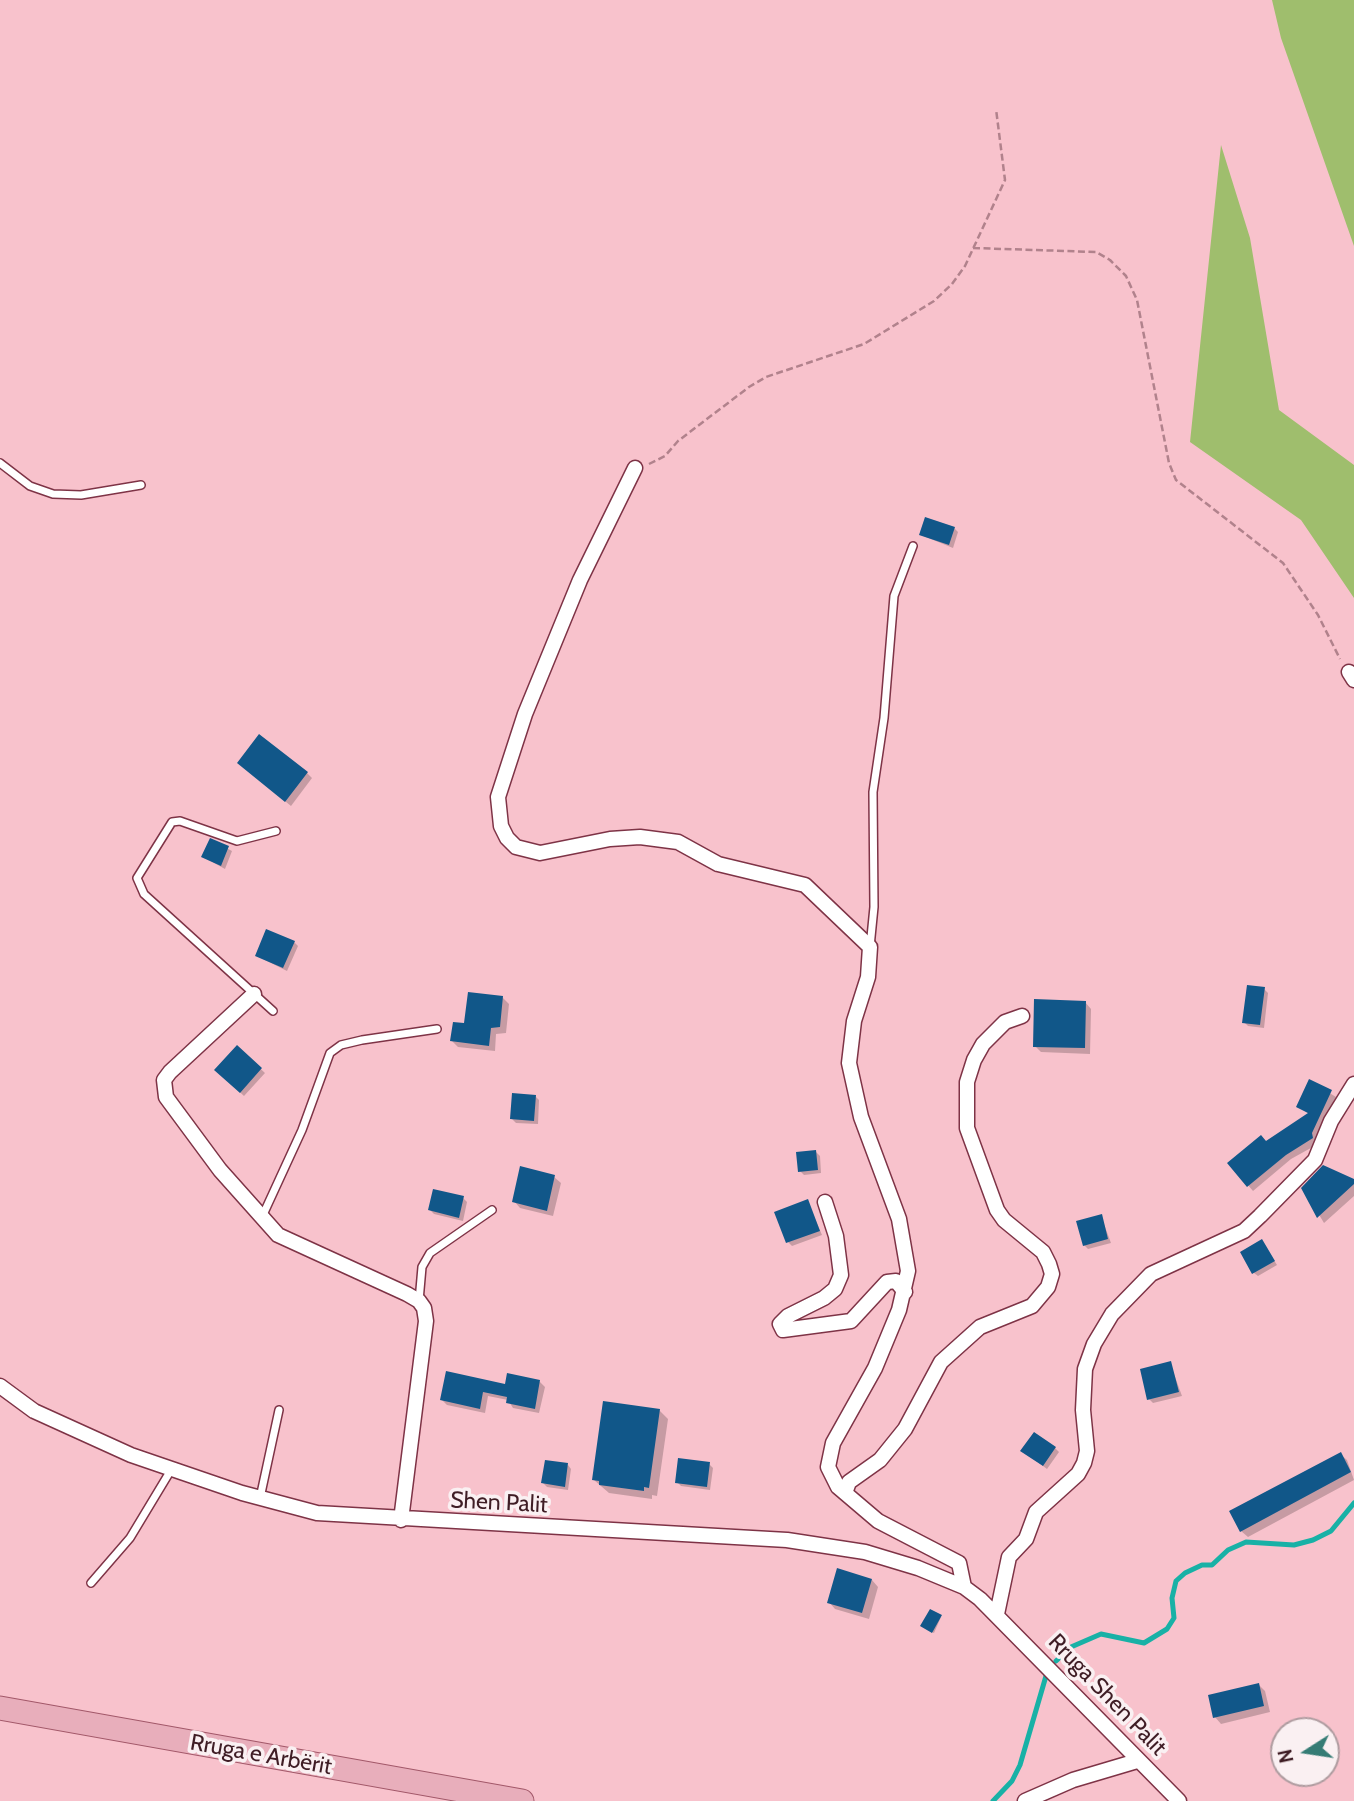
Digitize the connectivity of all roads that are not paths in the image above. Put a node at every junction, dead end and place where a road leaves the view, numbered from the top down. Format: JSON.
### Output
{"nodes":[{"id":1,"x":0,"y":463,"type":"edge"},
{"id":2,"x":635,"y":468,"type":"road end"},
{"id":3,"x":141,"y":485,"type":"dead end"},
{"id":4,"x":912,"y":546,"type":"dead end"},
{"id":5,"x":276,"y":831,"type":"dead end"},
{"id":6,"x":870,"y":947,"type":"junction"},
{"id":7,"x":254,"y":994,"type":"junction"},
{"id":8,"x":273,"y":1010,"type":"dead end"},
{"id":9,"x":1022,"y":1016,"type":"dead end"},
{"id":10,"x":437,"y":1029,"type":"dead end"},
{"id":11,"x":1354,"y":1084,"type":"edge"},
{"id":12,"x":825,"y":1202,"type":"dead end"},
{"id":13,"x":492,"y":1210,"type":"dead end"},
{"id":14,"x":262,"y":1217,"type":"junction"},
{"id":15,"x":905,"y":1292,"type":"junction"},
{"id":16,"x":419,"y":1301,"type":"junction"},
{"id":17,"x":0,"y":1386,"type":"edge"},
{"id":18,"x":279,"y":1410,"type":"dead end"},
{"id":19,"x":172,"y":1469,"type":"junction"},
{"id":20,"x":845,"y":1493,"type":"junction"},
{"id":21,"x":260,"y":1499,"type":"junction"},
{"id":22,"x":401,"y":1520,"type":"junction"},
{"id":23,"x":91,"y":1583,"type":"dead end"},
{"id":24,"x":964,"y":1587,"type":"junction"},
{"id":25,"x":1000,"y":1617,"type":"junction"},
{"id":26,"x":0,"y":1708,"type":"edge"},
{"id":27,"x":1138,"y":1760,"type":"junction"},
{"id":28,"x":523,"y":1801,"type":"edge"},
{"id":29,"x":1025,"y":1801,"type":"edge"},
{"id":30,"x":1179,"y":1801,"type":"edge"}],
"edges":[{"from":1,"to":3,"type":"lane"},
{"from":2,"to":6,"type":"street"},
{"from":4,"to":6,"type":"lane"},
{"from":5,"to":7,"type":"lane"},
{"from":6,"to":15,"type":"street"},
{"from":7,"to":8,"type":"lane"},
{"from":7,"to":14,"type":"street"},
{"from":9,"to":20,"type":"street"},
{"from":10,"to":14,"type":"lane"},
{"from":11,"to":25,"type":"street"},
{"from":12,"to":15,"type":"street"},
{"from":13,"to":16,"type":"lane"},
{"from":14,"to":16,"type":"street"},
{"from":15,"to":20,"type":"street"},
{"from":16,"to":22,"type":"street"},
{"from":17,"to":19,"type":"street","name":"Shen Palit"},
{"from":18,"to":21,"type":"lane"},
{"from":19,"to":21,"type":"street","name":"Shen Palit"},
{"from":19,"to":23,"type":"lane"},
{"from":20,"to":24,"type":"street"},
{"from":21,"to":22,"type":"street","name":"Shen Palit"},
{"from":22,"to":24,"type":"street","name":"Shen Palit"},
{"from":24,"to":25,"type":"street","name":"Shen Palit"},
{"from":25,"to":27,"type":"street","name":"Rruga Shen Palit"},
{"from":26,"to":28,"type":"main road","name":"Rruga e Arbërit"},
{"from":27,"to":29,"type":"street"},
{"from":27,"to":30,"type":"street","name":"Rruga Shen Palit"}]}
